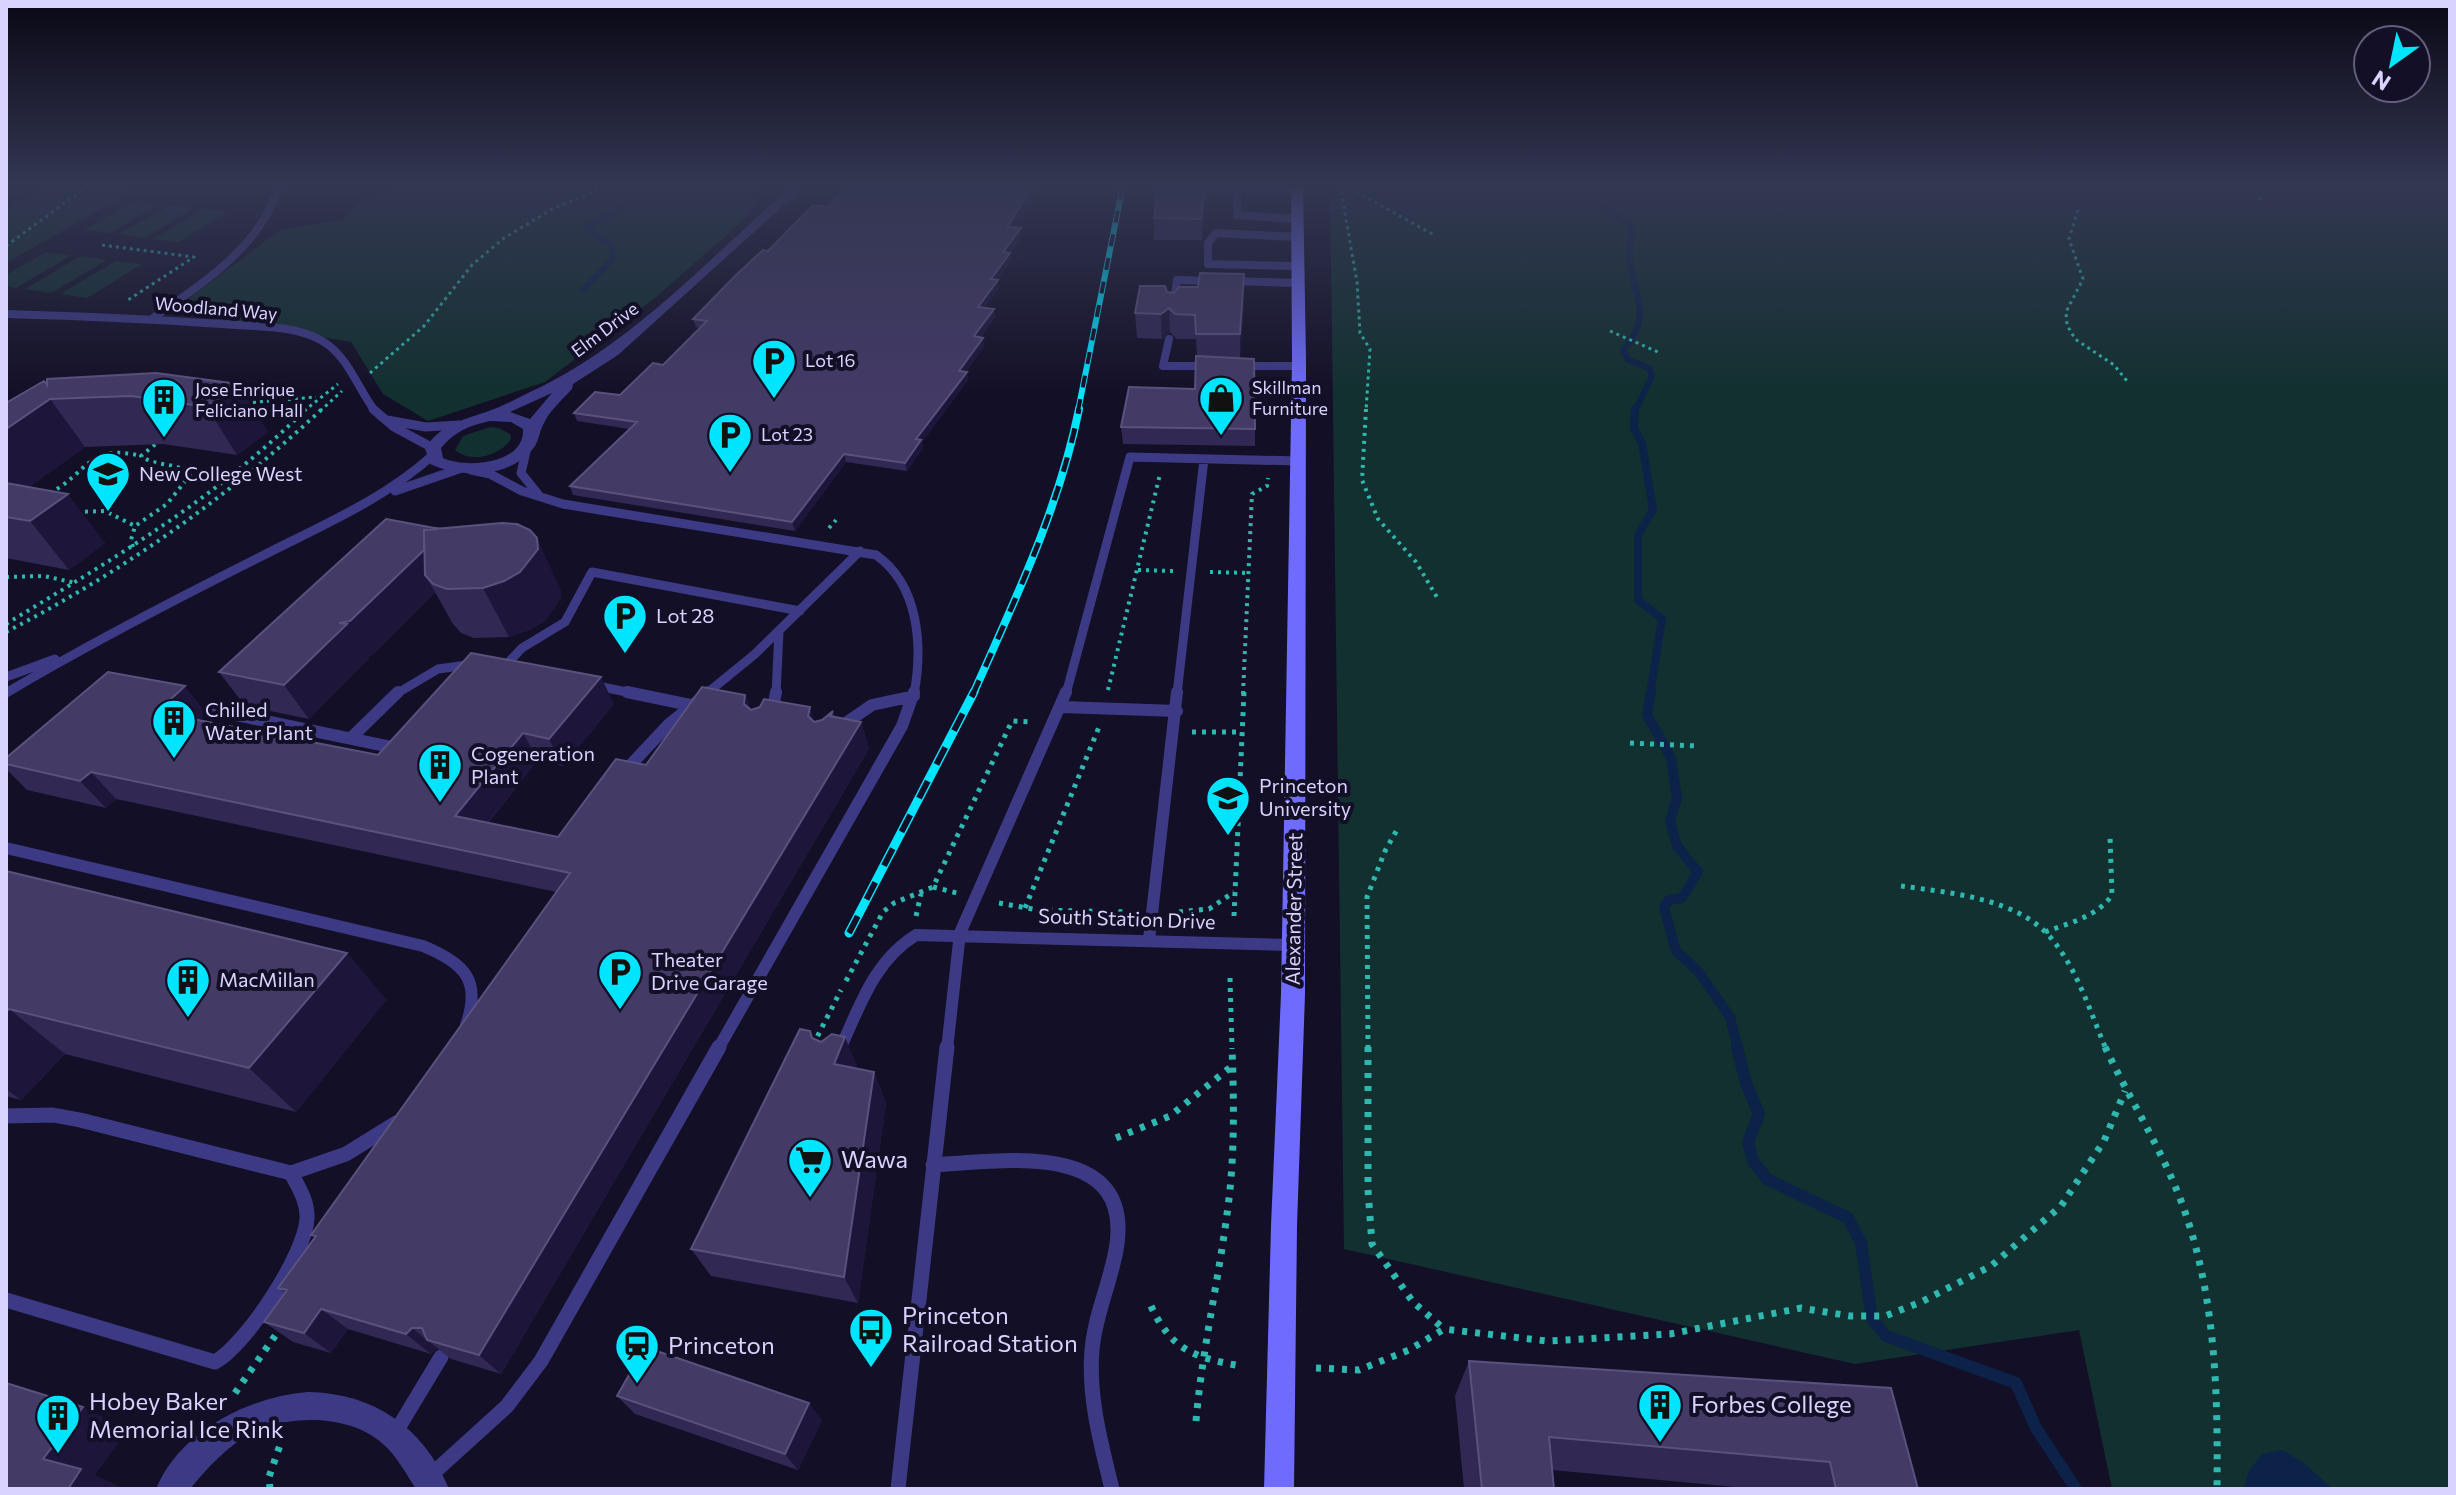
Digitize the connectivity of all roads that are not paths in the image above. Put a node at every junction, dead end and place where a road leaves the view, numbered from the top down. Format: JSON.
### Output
{"nodes":[{"id":1,"x":234,"y":255,"type":"edge"},
{"id":2,"x":723,"y":255,"type":"edge"},
{"id":3,"x":1208,"y":255,"type":"edge"},
{"id":4,"x":1298,"y":255,"type":"edge"},
{"id":5,"x":1298,"y":266,"type":"junction"},
{"id":6,"x":1298,"y":283,"type":"junction"},
{"id":7,"x":1173,"y":311,"type":"edge"},
{"id":8,"x":6,"y":314,"type":"edge"},
{"id":9,"x":153,"y":318,"type":"junction"},
{"id":10,"x":1169,"y":339,"type":"dead end"},
{"id":11,"x":1299,"y":366,"type":"junction"},
{"id":12,"x":575,"y":377,"type":"junction"},
{"id":13,"x":490,"y":416,"type":"junction"},
{"id":14,"x":382,"y":419,"type":"junction"},
{"id":15,"x":459,"y":425,"type":"junction"},
{"id":16,"x":530,"y":439,"type":"junction"},
{"id":17,"x":433,"y":452,"type":"junction"},
{"id":18,"x":1204,"y":459,"type":"junction"},
{"id":19,"x":1298,"y":461,"type":"junction"},
{"id":20,"x":464,"y":469,"type":"junction"},
{"id":21,"x":549,"y":500,"type":"junction"},
{"id":22,"x":350,"y":510,"type":"junction"},
{"id":23,"x":860,"y":551,"type":"junction"},
{"id":24,"x":800,"y":611,"type":"junction"},
{"id":25,"x":779,"y":631,"type":"junction"},
{"id":26,"x":93,"y":644,"type":"junction"},
{"id":27,"x":504,"y":667,"type":"junction"},
{"id":28,"x":517,"y":670,"type":"edge"},
{"id":29,"x":6,"y":677,"type":"edge"},
{"id":30,"x":583,"y":683,"type":"edge"},
{"id":31,"x":6,"y":693,"type":"edge"},
{"id":32,"x":914,"y":696,"type":"junction"},
{"id":33,"x":690,"y":705,"type":"junction"},
{"id":34,"x":1062,"y":707,"type":"junction"},
{"id":35,"x":217,"y":711,"type":"dead end"},
{"id":36,"x":1177,"y":711,"type":"junction"},
{"id":37,"x":763,"y":728,"type":"edge"},
{"id":38,"x":352,"y":737,"type":"junction"},
{"id":39,"x":825,"y":740,"type":"edge"},
{"id":40,"x":396,"y":748,"type":"edge"},
{"id":41,"x":615,"y":783,"type":"edge"},
{"id":42,"x":6,"y":848,"type":"edge"},
{"id":43,"x":960,"y":933,"type":"junction"},
{"id":44,"x":1149,"y":940,"type":"junction"},
{"id":45,"x":1293,"y":945,"type":"junction"},
{"id":46,"x":460,"y":1039,"type":"edge"},
{"id":47,"x":834,"y":1063,"type":"edge"},
{"id":48,"x":405,"y":1113,"type":"edge"},
{"id":49,"x":6,"y":1116,"type":"edge"},
{"id":50,"x":933,"y":1165,"type":"junction"},
{"id":51,"x":291,"y":1173,"type":"junction"},
{"id":52,"x":6,"y":1300,"type":"edge"},
{"id":53,"x":441,"y":1357,"type":"edge"},
{"id":54,"x":394,"y":1435,"type":"junction"},
{"id":55,"x":430,"y":1484,"type":"edge"},
{"id":56,"x":171,"y":1489,"type":"edge"},
{"id":57,"x":898,"y":1489,"type":"edge"},
{"id":58,"x":1112,"y":1489,"type":"edge"},
{"id":59,"x":1279,"y":1489,"type":"edge"}],
"edges":[{"from":1,"to":9,"type":"lane"},
{"from":2,"to":12,"type":"street","name":"Elm Drive"},
{"from":3,"to":5,"type":"lane"},
{"from":4,"to":5,"type":"main road","name":"Alexander Street"},
{"from":5,"to":6,"type":"main road","name":"Alexander Street"},
{"from":6,"to":7,"type":"lane"},
{"from":6,"to":11,"type":"main road","name":"Alexander Street"},
{"from":8,"to":9,"type":"lane","name":"Woodland Way"},
{"from":9,"to":14,"type":"lane","name":"Woodland Way"},
{"from":10,"to":11,"type":"lane"},
{"from":11,"to":19,"type":"main road","name":"Alexander Street"},
{"from":12,"to":13,"type":"street","name":"Elm Drive"},
{"from":12,"to":16,"type":"street","name":"Elm Drive"},
{"from":13,"to":15,"type":"street","name":"Elm Drive"},
{"from":13,"to":16,"type":"street"},
{"from":14,"to":15,"type":"lane"},
{"from":14,"to":17,"type":"lane","name":"Woodland Way"},
{"from":15,"to":17,"type":"street"},
{"from":16,"to":20,"type":"street"},
{"from":16,"to":21,"type":"lane"},
{"from":17,"to":20,"type":"street"},
{"from":17,"to":22,"type":"lane"},
{"from":18,"to":19,"type":"lane"},
{"from":18,"to":34,"type":"lane"},
{"from":18,"to":36,"type":"lane"},
{"from":19,"to":45,"type":"main road","name":"Alexander Street"},
{"from":20,"to":21,"type":"lane"},
{"from":20,"to":22,"type":"lane"},
{"from":21,"to":23,"type":"lane"},
{"from":22,"to":26,"type":"lane"},
{"from":23,"to":24,"type":"lane"},
{"from":23,"to":32,"type":"lane"},
{"from":24,"to":25,"type":"lane"},
{"from":24,"to":27,"type":"lane"},
{"from":25,"to":33,"type":"lane"},
{"from":25,"to":37,"type":"lane"},
{"from":26,"to":29,"type":"lane"},
{"from":26,"to":31,"type":"lane"},
{"from":27,"to":28,"type":"lane"},
{"from":27,"to":38,"type":"lane"},
{"from":30,"to":33,"type":"lane"},
{"from":32,"to":39,"type":"lane"},
{"from":32,"to":55,"type":"lane"},
{"from":33,"to":41,"type":"lane"},
{"from":34,"to":36,"type":"lane"},
{"from":34,"to":43,"type":"lane"},
{"from":35,"to":38,"type":"lane"},
{"from":36,"to":44,"type":"lane"},
{"from":38,"to":40,"type":"lane"},
{"from":42,"to":46,"type":"lane"},
{"from":43,"to":44,"type":"lane","name":"South Station Drive"},
{"from":43,"to":47,"type":"lane","name":"South Station Drive"},
{"from":43,"to":50,"type":"lane"},
{"from":44,"to":45,"type":"lane","name":"South Station Drive"},
{"from":45,"to":59,"type":"main road","name":"Alexander Street"},
{"from":48,"to":51,"type":"lane"},
{"from":49,"to":51,"type":"lane"},
{"from":50,"to":57,"type":"lane"},
{"from":50,"to":58,"type":"lane"},
{"from":51,"to":52,"type":"lane"},
{"from":53,"to":54,"type":"lane"},
{"from":54,"to":55,"type":"street"},
{"from":54,"to":56,"type":"street"}]}
